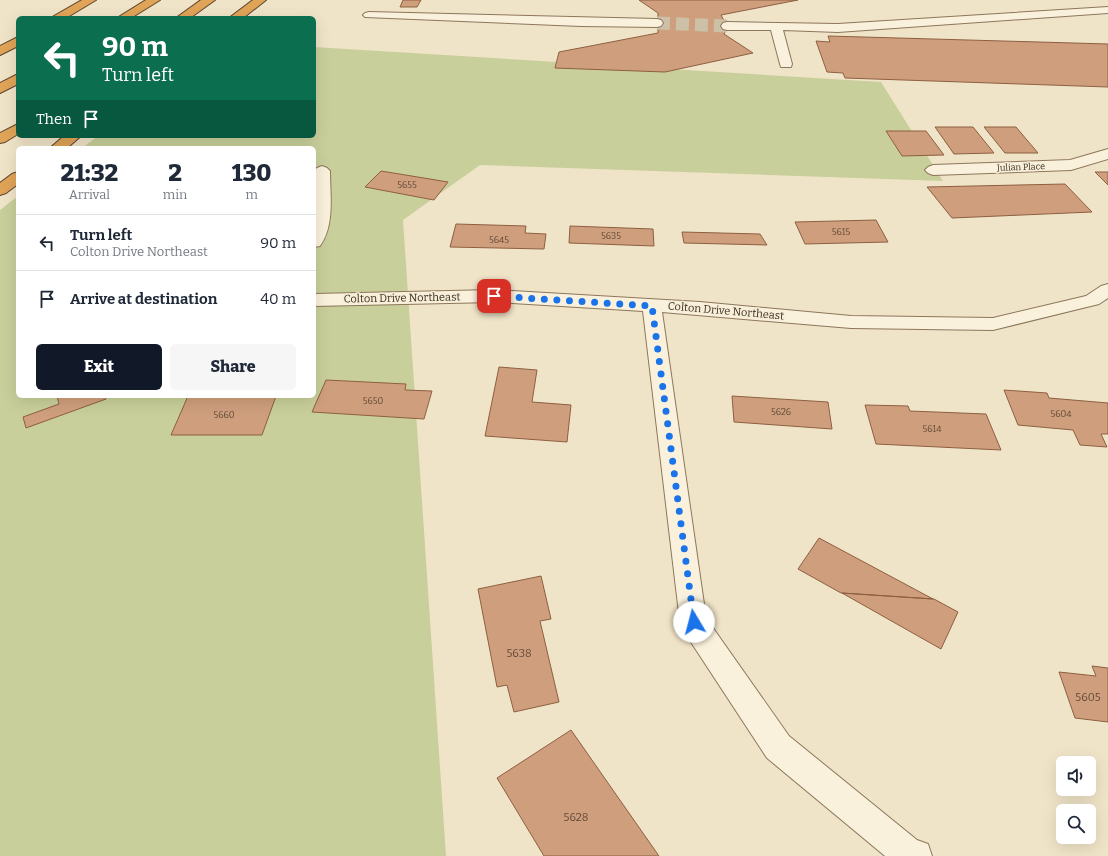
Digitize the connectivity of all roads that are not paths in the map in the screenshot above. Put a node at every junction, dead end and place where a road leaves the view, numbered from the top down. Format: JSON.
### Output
{"nodes":[{"id":1,"x":90,"y":0,"type":"edge"},
{"id":2,"x":145,"y":0,"type":"edge"},
{"id":3,"x":154,"y":0,"type":"edge"},
{"id":4,"x":209,"y":0,"type":"edge"},
{"id":5,"x":260,"y":0,"type":"edge"},
{"id":6,"x":1108,"y":10,"type":"edge"},
{"id":7,"x":62,"y":16,"type":"edge"},
{"id":8,"x":122,"y":16,"type":"edge"},
{"id":9,"x":126,"y":16,"type":"edge"},
{"id":10,"x":185,"y":16,"type":"edge"},
{"id":11,"x":238,"y":16,"type":"edge"},
{"id":12,"x":369,"y":16,"type":"dead end"},
{"id":13,"x":658,"y":23,"type":"tunnel mouth"},
{"id":14,"x":727,"y":26,"type":"tunnel mouth"},
{"id":15,"x":776,"y":26,"type":"junction"},
{"id":16,"x":16,"y":42,"type":"edge"},
{"id":17,"x":0,"y":51,"type":"edge"},
{"id":18,"x":786,"y":64,"type":"dead end"},
{"id":19,"x":16,"y":79,"type":"edge"},
{"id":20,"x":0,"y":89,"type":"edge"},
{"id":21,"x":16,"y":129,"type":"edge"},
{"id":22,"x":71,"y":138,"type":"edge"},
{"id":23,"x":0,"y":139,"type":"edge"},
{"id":24,"x":60,"y":146,"type":"edge"},
{"id":25,"x":1108,"y":154,"type":"edge"},
{"id":26,"x":933,"y":170,"type":"dead end"},
{"id":27,"x":322,"y":171,"type":"dead end"},
{"id":28,"x":16,"y":178,"type":"edge"},
{"id":29,"x":0,"y":190,"type":"edge"},
{"id":30,"x":316,"y":236,"type":"edge"},
{"id":31,"x":1108,"y":290,"type":"edge"},
{"id":32,"x":316,"y":300,"type":"edge"},
{"id":33,"x":652,"y":306,"type":"junction"},
{"id":34,"x":916,"y":856,"type":"edge"}],
"edges":[{"from":1,"to":7,"type":"highway"},
{"from":2,"to":8,"type":"highway"},
{"from":3,"to":9,"type":"highway"},
{"from":4,"to":10,"type":"highway"},
{"from":5,"to":11,"type":"highway"},
{"from":6,"to":15,"type":"street"},
{"from":12,"to":13,"type":"street"},
{"from":14,"to":15,"type":"street"},
{"from":15,"to":18,"type":"street"},
{"from":16,"to":17,"type":"highway"},
{"from":19,"to":20,"type":"highway"},
{"from":21,"to":23,"type":"highway"},
{"from":22,"to":24,"type":"highway"},
{"from":25,"to":26,"type":"street","name":"Julian Place"},
{"from":27,"to":30,"type":"street"},
{"from":28,"to":29,"type":"highway"},
{"from":31,"to":33,"type":"street","name":"Colton Drive Northeast"},
{"from":32,"to":33,"type":"street","name":"Colton Drive Northeast"},
{"from":33,"to":34,"type":"street"}]}
